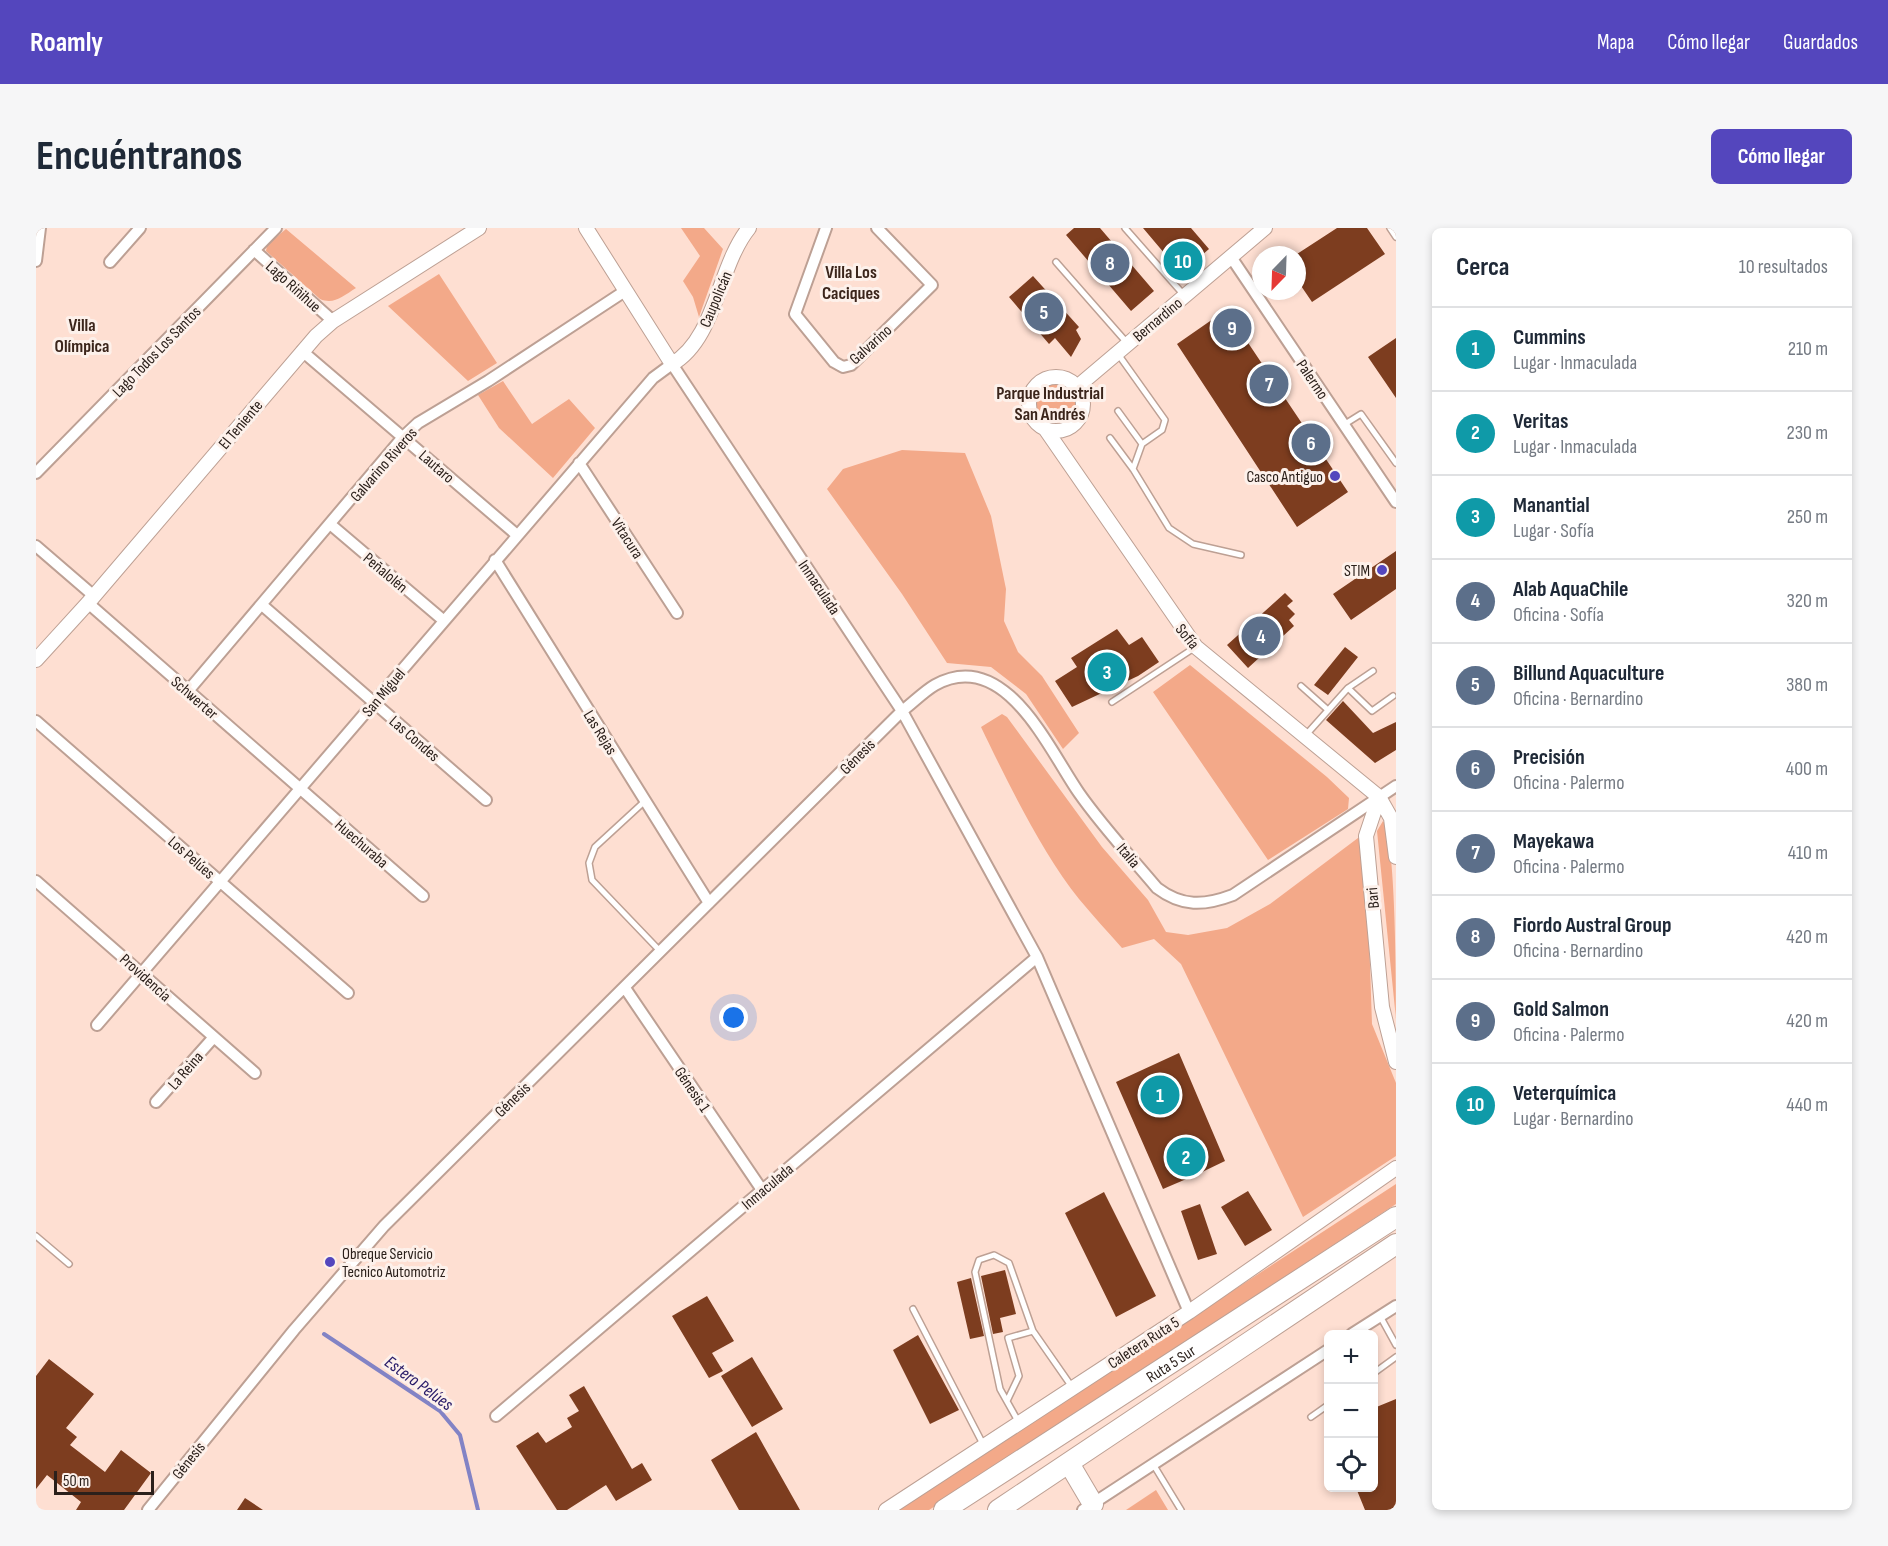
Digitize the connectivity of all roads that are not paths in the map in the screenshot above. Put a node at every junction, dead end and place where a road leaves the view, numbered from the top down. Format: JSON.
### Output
{"nodes":[{"id":1,"x":40,"y":228,"type":"edge"},
{"id":2,"x":140,"y":228,"type":"edge"},
{"id":3,"x":276,"y":228,"type":"edge"},
{"id":4,"x":479,"y":228,"type":"edge"},
{"id":5,"x":586,"y":228,"type":"edge"},
{"id":6,"x":748,"y":228,"type":"edge"},
{"id":7,"x":825,"y":228,"type":"edge"},
{"id":8,"x":878,"y":228,"type":"edge"},
{"id":9,"x":1125,"y":228,"type":"edge"},
{"id":10,"x":1265,"y":228,"type":"edge"},
{"id":11,"x":1390,"y":228,"type":"edge"},
{"id":12,"x":1396,"y":237,"type":"edge"},
{"id":13,"x":255,"y":250,"type":"junction"},
{"id":14,"x":1231,"y":257,"type":"junction"},
{"id":15,"x":36,"y":261,"type":"edge"},
{"id":16,"x":110,"y":262,"type":"dead end"},
{"id":17,"x":1056,"y":262,"type":"dead end"},
{"id":18,"x":625,"y":291,"type":"junction"},
{"id":19,"x":1184,"y":296,"type":"junction"},
{"id":20,"x":333,"y":321,"type":"junction"},
{"id":21,"x":1122,"y":348,"type":"junction"},
{"id":22,"x":302,"y":351,"type":"junction"},
{"id":23,"x":672,"y":364,"type":"junction"},
{"id":24,"x":1077,"y":387,"type":"junction"},
{"id":25,"x":1118,"y":411,"type":"dead end"},
{"id":26,"x":1344,"y":425,"type":"junction"},
{"id":27,"x":1046,"y":430,"type":"junction"},
{"id":28,"x":403,"y":437,"type":"junction"},
{"id":29,"x":1110,"y":438,"type":"dead end"},
{"id":30,"x":1142,"y":444,"type":"junction"},
{"id":31,"x":579,"y":463,"type":"junction"},
{"id":32,"x":1396,"y":463,"type":"edge"},
{"id":33,"x":1133,"y":469,"type":"junction"},
{"id":34,"x":36,"y":473,"type":"edge"},
{"id":35,"x":1396,"y":502,"type":"edge"},
{"id":36,"x":330,"y":524,"type":"junction"},
{"id":37,"x":517,"y":535,"type":"junction"},
{"id":38,"x":36,"y":546,"type":"edge"},
{"id":39,"x":1240,"y":555,"type":"dead end"},
{"id":40,"x":495,"y":560,"type":"junction"},
{"id":41,"x":91,"y":600,"type":"junction"},
{"id":42,"x":262,"y":605,"type":"junction"},
{"id":43,"x":677,"y":613,"type":"dead end"},
{"id":44,"x":443,"y":620,"type":"junction"},
{"id":45,"x":1196,"y":647,"type":"junction"},
{"id":46,"x":36,"y":660,"type":"edge"},
{"id":47,"x":1373,"y":671,"type":"dead end"},
{"id":48,"x":1301,"y":686,"type":"dead end"},
{"id":49,"x":1348,"y":688,"type":"junction"},
{"id":50,"x":189,"y":691,"type":"junction"},
{"id":51,"x":1394,"y":696,"type":"dead end"},
{"id":52,"x":1112,"y":702,"type":"dead end"},
{"id":53,"x":374,"y":703,"type":"junction"},
{"id":54,"x":1328,"y":710,"type":"junction"},
{"id":55,"x":903,"y":711,"type":"junction"},
{"id":56,"x":36,"y":721,"type":"edge"},
{"id":57,"x":1303,"y":738,"type":"junction"},
{"id":58,"x":1396,"y":786,"type":"edge"},
{"id":59,"x":302,"y":790,"type":"junction"},
{"id":60,"x":1379,"y":797,"type":"junction"},
{"id":61,"x":486,"y":800,"type":"dead end"},
{"id":62,"x":646,"y":800,"type":"junction"},
{"id":63,"x":1396,"y":857,"type":"edge"},
{"id":64,"x":36,"y":881,"type":"edge"},
{"id":65,"x":222,"y":883,"type":"junction"},
{"id":66,"x":423,"y":896,"type":"dead end"},
{"id":67,"x":708,"y":903,"type":"junction"},
{"id":68,"x":660,"y":951,"type":"junction"},
{"id":69,"x":1037,"y":957,"type":"junction"},
{"id":70,"x":142,"y":974,"type":"junction"},
{"id":71,"x":625,"y":988,"type":"junction"},
{"id":72,"x":348,"y":993,"type":"dead end"},
{"id":73,"x":98,"y":1025,"type":"dead end"},
{"id":74,"x":214,"y":1037,"type":"junction"},
{"id":75,"x":1396,"y":1062,"type":"edge"},
{"id":76,"x":255,"y":1073,"type":"dead end"},
{"id":77,"x":156,"y":1102,"type":"dead end"},
{"id":78,"x":1396,"y":1168,"type":"edge"},
{"id":79,"x":762,"y":1190,"type":"junction"},
{"id":80,"x":1396,"y":1217,"type":"edge"},
{"id":81,"x":36,"y":1236,"type":"edge"},
{"id":82,"x":1396,"y":1245,"type":"edge"},
{"id":83,"x":69,"y":1264,"type":"dead end"},
{"id":84,"x":913,"y":1309,"type":"dead end"},
{"id":85,"x":1395,"y":1309,"type":"edge"},
{"id":86,"x":1189,"y":1312,"type":"junction"},
{"id":87,"x":1380,"y":1316,"type":"junction"},
{"id":88,"x":1359,"y":1330,"type":"edge"},
{"id":89,"x":1033,"y":1331,"type":"junction"},
{"id":90,"x":1396,"y":1345,"type":"edge"},
{"id":91,"x":1324,"y":1353,"type":"edge"},
{"id":92,"x":1396,"y":1357,"type":"edge"},
{"id":93,"x":1378,"y":1370,"type":"edge"},
{"id":94,"x":1072,"y":1387,"type":"junction"},
{"id":95,"x":1007,"y":1401,"type":"junction"},
{"id":96,"x":1324,"y":1408,"type":"edge"},
{"id":97,"x":496,"y":1416,"type":"dead end"},
{"id":98,"x":1311,"y":1417,"type":"dead end"},
{"id":99,"x":1019,"y":1423,"type":"junction"},
{"id":100,"x":984,"y":1446,"type":"junction"},
{"id":101,"x":1153,"y":1464,"type":"junction"},
{"id":102,"x":1070,"y":1465,"type":"junction"},
{"id":103,"x":1088,"y":1507,"type":"edge"},
{"id":104,"x":148,"y":1510,"type":"edge"},
{"id":105,"x":886,"y":1510,"type":"edge"},
{"id":106,"x":944,"y":1510,"type":"edge"},
{"id":107,"x":998,"y":1510,"type":"edge"},
{"id":108,"x":1181,"y":1510,"type":"edge"}],
"edges":[{"from":1,"to":15,"type":"street"},
{"from":2,"to":16,"type":"street"},
{"from":3,"to":13,"type":"street","name":"Lago Todos Los Santos"},
{"from":4,"to":20,"type":"street","name":"El Teniente"},
{"from":5,"to":18,"type":"street","name":"Inmaculada"},
{"from":6,"to":23,"type":"street","name":"Caupolicán"},
{"from":7,"to":8,"type":"street","name":"Galvarino"},
{"from":9,"to":19,"type":"lane"},
{"from":10,"to":14,"type":"street","name":"Bernardino"},
{"from":11,"to":12,"type":"lane"},
{"from":13,"to":20,"type":"street","name":"Lago Riñihue"},
{"from":13,"to":34,"type":"street","name":"Lago Todos Los Santos"},
{"from":14,"to":19,"type":"street","name":"Bernardino"},
{"from":14,"to":26,"type":"street","name":"Palermo"},
{"from":17,"to":21,"type":"lane"},
{"from":18,"to":23,"type":"street","name":"Inmaculada"},
{"from":18,"to":28,"type":"street","name":"Galvarino Riveros"},
{"from":19,"to":21,"type":"street","name":"Bernardino"},
{"from":20,"to":22,"type":"street","name":"El Teniente"},
{"from":21,"to":24,"type":"street","name":"Bernardino"},
{"from":21,"to":30,"type":"lane"},
{"from":22,"to":28,"type":"street","name":"Lautaro"},
{"from":22,"to":41,"type":"street","name":"El Teniente"},
{"from":23,"to":31,"type":"street","name":"San Miguel"},
{"from":23,"to":55,"type":"street","name":"Inmaculada"},
{"from":24,"to":27,"type":"street"},
{"from":24,"to":27,"type":"street"},
{"from":25,"to":30,"type":"lane"},
{"from":26,"to":32,"type":"lane"},
{"from":26,"to":35,"type":"street","name":"Palermo"},
{"from":27,"to":45,"type":"street","name":"Sofía"},
{"from":28,"to":36,"type":"street","name":"Galvarino Riveros"},
{"from":28,"to":37,"type":"street","name":"Lautaro"},
{"from":29,"to":33,"type":"lane"},
{"from":30,"to":33,"type":"lane"},
{"from":31,"to":37,"type":"street","name":"San Miguel"},
{"from":31,"to":43,"type":"street","name":"Vitacura"},
{"from":33,"to":39,"type":"lane"},
{"from":36,"to":42,"type":"street","name":"Galvarino Riveros"},
{"from":36,"to":44,"type":"street","name":"Peñalolén"},
{"from":37,"to":40,"type":"street","name":"San Miguel"},
{"from":38,"to":41,"type":"street","name":"Schwerter"},
{"from":40,"to":44,"type":"street","name":"San Miguel"},
{"from":40,"to":62,"type":"street","name":"Las Rejas"},
{"from":41,"to":46,"type":"street","name":"El Teniente"},
{"from":41,"to":50,"type":"street","name":"Schwerter"},
{"from":42,"to":50,"type":"street","name":"Galvarino Riveros"},
{"from":42,"to":53,"type":"street","name":"Las Condes"},
{"from":44,"to":53,"type":"street","name":"San Miguel"},
{"from":45,"to":52,"type":"lane"},
{"from":45,"to":57,"type":"street","name":"Sofía"},
{"from":47,"to":49,"type":"lane"},
{"from":48,"to":54,"type":"lane"},
{"from":49,"to":51,"type":"lane"},
{"from":49,"to":54,"type":"lane"},
{"from":50,"to":59,"type":"street","name":"Schwerter"},
{"from":53,"to":59,"type":"street","name":"San Miguel"},
{"from":53,"to":61,"type":"street","name":"Las Condes"},
{"from":54,"to":57,"type":"lane"},
{"from":55,"to":60,"type":"street","name":"Italia"},
{"from":55,"to":67,"type":"street","name":"Génesis"},
{"from":55,"to":69,"type":"street","name":"Inmaculada"},
{"from":56,"to":65,"type":"street","name":"Los Pelúes"},
{"from":57,"to":60,"type":"street","name":"Sofía"},
{"from":58,"to":60,"type":"street","name":"Italia"},
{"from":59,"to":65,"type":"street","name":"San Miguel"},
{"from":59,"to":66,"type":"street","name":"Huechuraba"},
{"from":60,"to":63,"type":"street"},
{"from":60,"to":75,"type":"street","name":"Bari"},
{"from":62,"to":67,"type":"street","name":"Las Rejas"},
{"from":62,"to":68,"type":"lane"},
{"from":64,"to":70,"type":"street","name":"Providencia"},
{"from":65,"to":70,"type":"street","name":"San Miguel"},
{"from":65,"to":72,"type":"street","name":"Los Pelúes"},
{"from":67,"to":68,"type":"street","name":"Génesis"},
{"from":68,"to":71,"type":"street","name":"Génesis"},
{"from":69,"to":79,"type":"street","name":"Inmaculada"},
{"from":69,"to":86,"type":"street","name":"Inmaculada"},
{"from":70,"to":73,"type":"street","name":"San Miguel"},
{"from":70,"to":74,"type":"street","name":"Providencia"},
{"from":71,"to":79,"type":"street","name":"Génesis 1"},
{"from":71,"to":104,"type":"street","name":"Génesis"},
{"from":74,"to":76,"type":"street","name":"Providencia"},
{"from":74,"to":77,"type":"street","name":"La Reina"},
{"from":78,"to":86,"type":"street","name":"Caletera Ruta 5"},
{"from":79,"to":97,"type":"street","name":"Inmaculada"},
{"from":80,"to":106,"type":"highway","name":"Ruta 5 Sur"},
{"from":81,"to":83,"type":"lane"},
{"from":82,"to":102,"type":"highway","name":"Ruta 5 Sur"},
{"from":84,"to":100,"type":"lane"},
{"from":85,"to":87,"type":"street"},
{"from":86,"to":94,"type":"street","name":"Caletera Ruta 5"},
{"from":87,"to":88,"type":"street"},
{"from":87,"to":90,"type":"lane"},
{"from":89,"to":94,"type":"lane"},
{"from":89,"to":95,"type":"lane"},
{"from":89,"to":95,"type":"lane"},
{"from":91,"to":101,"type":"street"},
{"from":92,"to":93,"type":"lane"},
{"from":94,"to":99,"type":"street","name":"Caletera Ruta 5"},
{"from":95,"to":99,"type":"lane"},
{"from":96,"to":98,"type":"lane"},
{"from":99,"to":100,"type":"street","name":"Caletera Ruta 5"},
{"from":100,"to":105,"type":"street","name":"Caletera Ruta 5"},
{"from":101,"to":103,"type":"street"},
{"from":101,"to":108,"type":"lane"},
{"from":102,"to":103,"type":"highway"},
{"from":102,"to":107,"type":"highway","name":"Ruta 5 Sur"}]}
